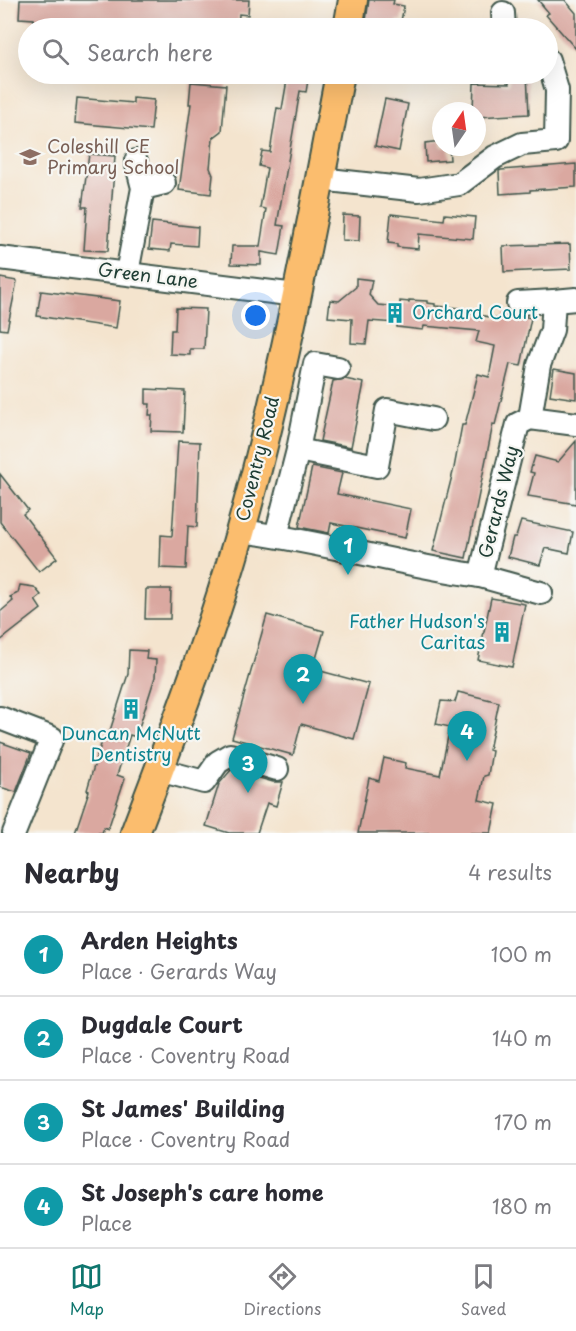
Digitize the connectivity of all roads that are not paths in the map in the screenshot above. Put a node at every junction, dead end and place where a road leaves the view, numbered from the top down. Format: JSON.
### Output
{"nodes":[{"id":1,"x":353,"y":0,"type":"edge"},
{"id":2,"x":350,"y":18,"type":"edge"},
{"id":3,"x":338,"y":84,"type":"edge"},
{"id":4,"x":555,"y":84,"type":"edge"},
{"id":5,"x":566,"y":140,"type":"edge"},
{"id":6,"x":136,"y":161,"type":"dead end"},
{"id":7,"x":320,"y":179,"type":"junction"},
{"id":8,"x":0,"y":258,"type":"edge"},
{"id":9,"x":127,"y":273,"type":"junction"},
{"id":10,"x":296,"y":296,"type":"junction"},
{"id":11,"x":565,"y":300,"type":"edge"},
{"id":12,"x":518,"y":303,"type":"dead end"},
{"id":13,"x":338,"y":368,"type":"dead end"},
{"id":14,"x":530,"y":418,"type":"junction"},
{"id":15,"x":433,"y":419,"type":"dead end"},
{"id":16,"x":576,"y":424,"type":"edge"},
{"id":17,"x":298,"y":450,"type":"junction"},
{"id":18,"x":240,"y":531,"type":"junction"},
{"id":19,"x":276,"y":536,"type":"junction"},
{"id":20,"x":480,"y":576,"type":"junction"},
{"id":21,"x":541,"y":593,"type":"dead end"},
{"id":22,"x":0,"y":718,"type":"edge"},
{"id":23,"x":159,"y":770,"type":"junction"},
{"id":24,"x":277,"y":770,"type":"dead end"},
{"id":25,"x":14,"y":833,"type":"edge"},
{"id":26,"x":135,"y":833,"type":"edge"}],
"edges":[{"from":1,"to":2,"type":"main road"},
{"from":3,"to":7,"type":"main road","name":"Coventry Road"},
{"from":4,"to":5,"type":"street"},
{"from":5,"to":7,"type":"street"},
{"from":6,"to":9,"type":"street"},
{"from":7,"to":10,"type":"main road","name":"Coventry Road"},
{"from":8,"to":9,"type":"street","name":"Green Lane"},
{"from":9,"to":10,"type":"street","name":"Green Lane"},
{"from":10,"to":18,"type":"main road","name":"Coventry Road"},
{"from":11,"to":12,"type":"street"},
{"from":11,"to":14,"type":"street"},
{"from":13,"to":17,"type":"street"},
{"from":14,"to":16,"type":"street"},
{"from":14,"to":20,"type":"street","name":"Gerards Way"},
{"from":15,"to":17,"type":"street"},
{"from":17,"to":19,"type":"street"},
{"from":18,"to":19,"type":"street","name":"Gerards Way"},
{"from":18,"to":23,"type":"main road","name":"Coventry Road"},
{"from":19,"to":20,"type":"street","name":"Gerards Way"},
{"from":20,"to":21,"type":"street"},
{"from":22,"to":25,"type":"street"},
{"from":23,"to":24,"type":"street"},
{"from":23,"to":26,"type":"main road","name":"Coventry Road"}]}
